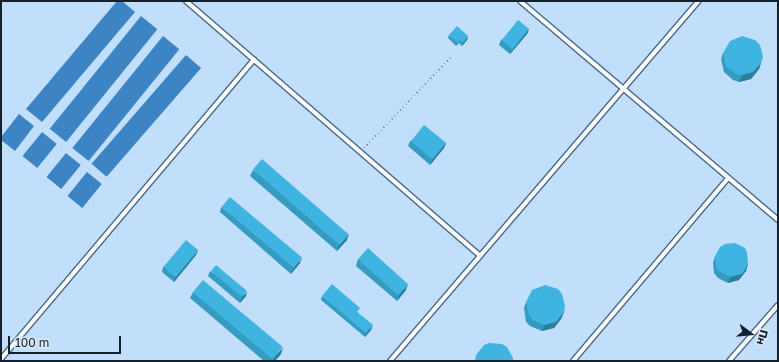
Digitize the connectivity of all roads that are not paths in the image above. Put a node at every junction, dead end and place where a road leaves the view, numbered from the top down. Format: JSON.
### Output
{"nodes":[{"id":1,"x":186,"y":1,"type":"edge"},
{"id":2,"x":520,"y":1,"type":"edge"},
{"id":3,"x":699,"y":1,"type":"edge"},
{"id":4,"x":254,"y":60,"type":"junction"},
{"id":5,"x":623,"y":89,"type":"junction"},
{"id":6,"x":728,"y":178,"type":"junction"},
{"id":7,"x":778,"y":220,"type":"edge"},
{"id":8,"x":480,"y":256,"type":"junction"},
{"id":9,"x":778,"y":305,"type":"edge"},
{"id":10,"x":1,"y":359,"type":"edge"},
{"id":11,"x":390,"y":361,"type":"edge"},
{"id":12,"x":573,"y":361,"type":"edge"},
{"id":13,"x":730,"y":361,"type":"edge"}],
"edges":[{"from":1,"to":4,"type":"lane"},
{"from":2,"to":5,"type":"lane"},
{"from":3,"to":5,"type":"lane"},
{"from":4,"to":8,"type":"lane"},
{"from":4,"to":10,"type":"lane"},
{"from":5,"to":6,"type":"lane"},
{"from":5,"to":8,"type":"lane"},
{"from":6,"to":7,"type":"lane"},
{"from":6,"to":12,"type":"lane"},
{"from":8,"to":11,"type":"lane"},
{"from":9,"to":13,"type":"lane"}]}
